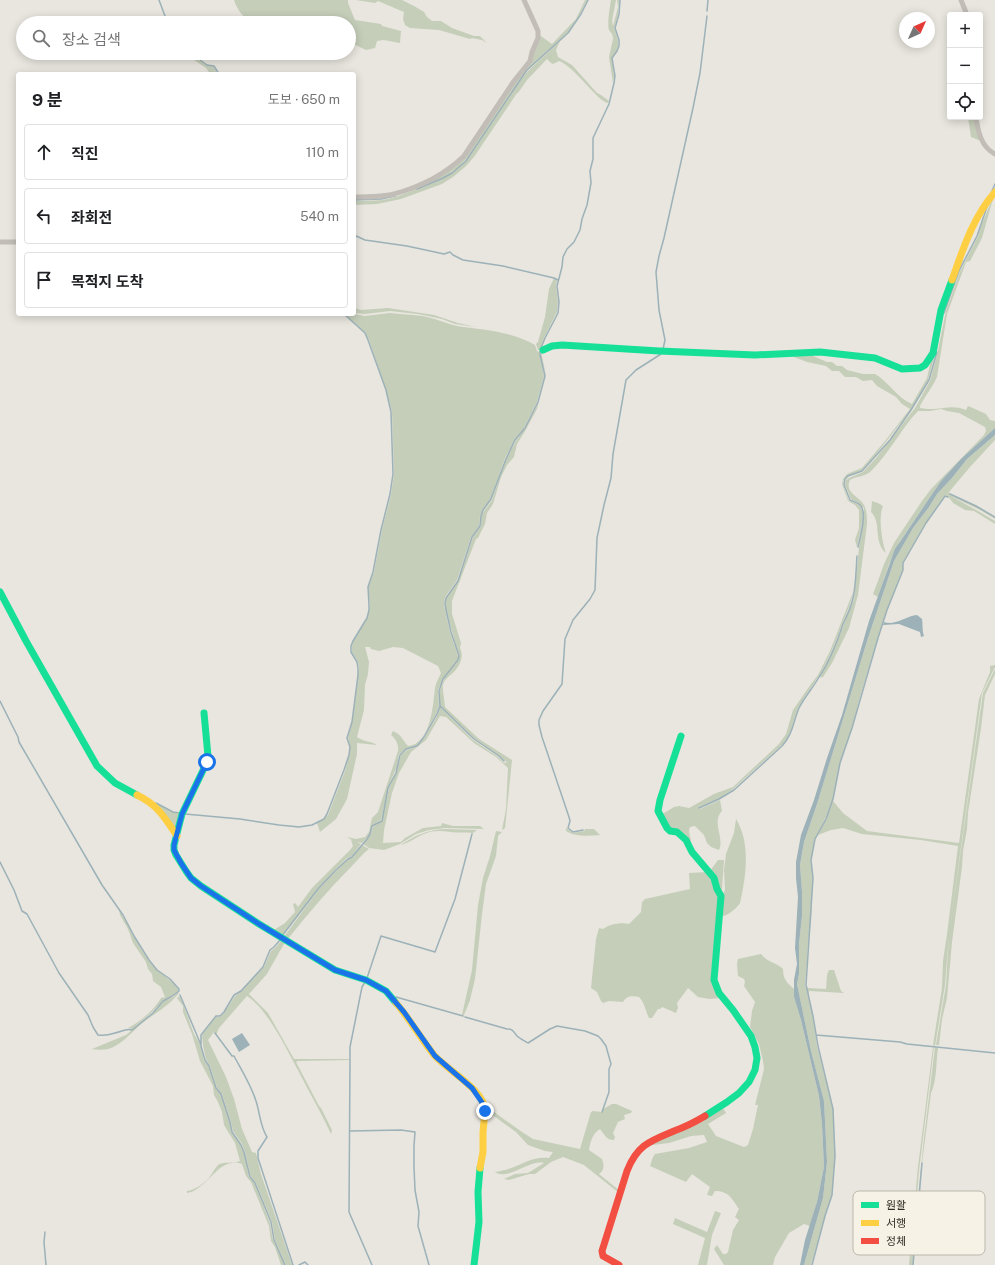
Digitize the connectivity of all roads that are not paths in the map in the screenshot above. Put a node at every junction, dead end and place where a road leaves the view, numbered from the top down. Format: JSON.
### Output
{"nodes":[{"id":1,"x":524,"y":0,"type":"edge"},
{"id":2,"x":961,"y":0,"type":"edge"},
{"id":3,"x":966,"y":12,"type":"edge"},
{"id":4,"x":977,"y":120,"type":"edge"},
{"id":5,"x":995,"y":154,"type":"edge"},
{"id":6,"x":995,"y":192,"type":"edge"},
{"id":7,"x":356,"y":197,"type":"edge"},
{"id":8,"x":0,"y":242,"type":"edge"},
{"id":9,"x":16,"y":242,"type":"edge"},
{"id":10,"x":543,"y":350,"type":"dead end"},
{"id":11,"x":0,"y":592,"type":"edge"},
{"id":12,"x":204,"y":713,"type":"dead end"},
{"id":13,"x":681,"y":736,"type":"dead end"},
{"id":14,"x":177,"y":836,"type":"junction"},
{"id":15,"x":474,"y":1265,"type":"edge"},
{"id":16,"x":619,"y":1265,"type":"edge"}],
"edges":[{"from":1,"to":7,"type":"street"},
{"from":2,"to":3,"type":"street"},
{"from":4,"to":5,"type":"street"},
{"from":6,"to":10,"type":"street"},
{"from":8,"to":9,"type":"street"},
{"from":11,"to":14,"type":"street"},
{"from":12,"to":14,"type":"street"},
{"from":13,"to":16,"type":"street"},
{"from":14,"to":15,"type":"street"}]}
